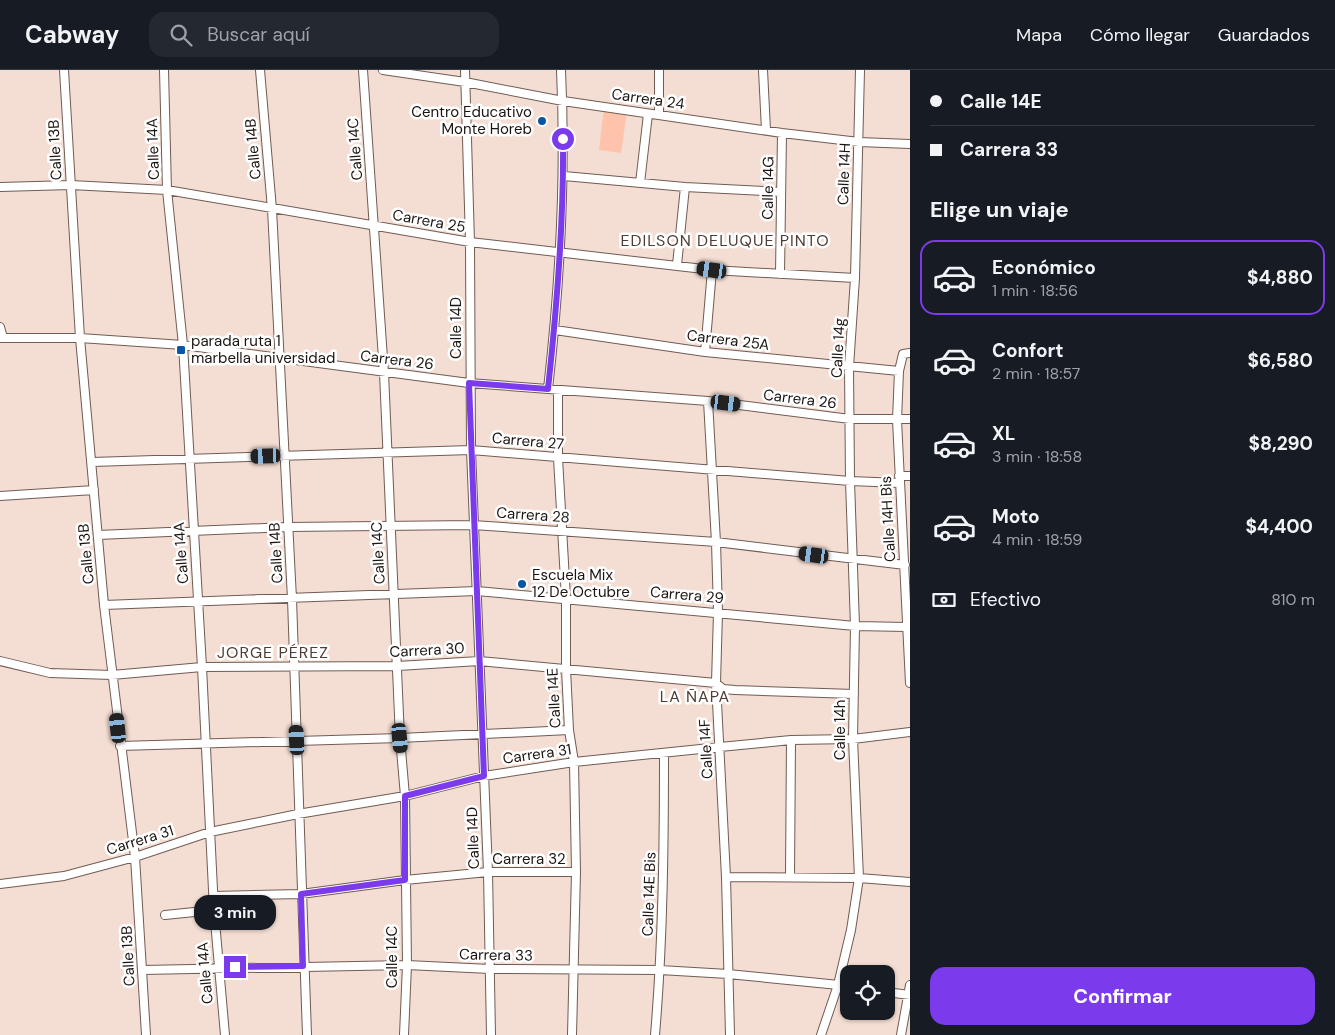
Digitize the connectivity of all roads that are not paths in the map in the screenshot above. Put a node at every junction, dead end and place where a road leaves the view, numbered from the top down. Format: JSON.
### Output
{"nodes":[{"id":1,"x":64,"y":70,"type":"edge"},
{"id":2,"x":164,"y":70,"type":"edge"},
{"id":3,"x":260,"y":70,"type":"edge"},
{"id":4,"x":363,"y":70,"type":"edge"},
{"id":5,"x":383,"y":70,"type":"edge"},
{"id":6,"x":465,"y":70,"type":"edge"},
{"id":7,"x":562,"y":70,"type":"edge"},
{"id":8,"x":659,"y":70,"type":"edge"},
{"id":9,"x":764,"y":70,"type":"edge"},
{"id":10,"x":860,"y":70,"type":"edge"},
{"id":11,"x":465,"y":82,"type":"junction"},
{"id":12,"x":563,"y":102,"type":"junction"},
{"id":13,"x":648,"y":114,"type":"junction"},
{"id":14,"x":659,"y":115,"type":"junction"},
{"id":15,"x":766,"y":130,"type":"junction"},
{"id":16,"x":782,"y":133,"type":"junction"},
{"id":17,"x":859,"y":142,"type":"junction"},
{"id":18,"x":910,"y":144,"type":"edge"},
{"id":19,"x":564,"y":176,"type":"junction"},
{"id":20,"x":640,"y":183,"type":"junction"},
{"id":21,"x":71,"y":185,"type":"junction"},
{"id":22,"x":0,"y":187,"type":"edge"},
{"id":23,"x":685,"y":187,"type":"junction"},
{"id":24,"x":168,"y":190,"type":"junction"},
{"id":25,"x":781,"y":192,"type":"junction"},
{"id":26,"x":272,"y":209,"type":"junction"},
{"id":27,"x":373,"y":224,"type":"junction"},
{"id":28,"x":470,"y":242,"type":"junction"},
{"id":29,"x":559,"y":252,"type":"junction"},
{"id":30,"x":677,"y":265,"type":"junction"},
{"id":31,"x":712,"y":270,"type":"junction"},
{"id":32,"x":780,"y":274,"type":"junction"},
{"id":33,"x":855,"y":278,"type":"junction"},
{"id":34,"x":0,"y":328,"type":"edge"},
{"id":35,"x":554,"y":330,"type":"junction"},
{"id":36,"x":2,"y":338,"type":"edge"},
{"id":37,"x":80,"y":338,"type":"junction"},
{"id":38,"x":182,"y":345,"type":"junction"},
{"id":39,"x":705,"y":352,"type":"junction"},
{"id":40,"x":907,"y":353,"type":"edge"},
{"id":41,"x":280,"y":357,"type":"junction"},
{"id":42,"x":849,"y":367,"type":"junction"},
{"id":43,"x":899,"y":371,"type":"junction"},
{"id":44,"x":384,"y":374,"type":"junction"},
{"id":45,"x":469,"y":383,"type":"junction"},
{"id":46,"x":548,"y":389,"type":"junction"},
{"id":47,"x":558,"y":390,"type":"junction"},
{"id":48,"x":708,"y":401,"type":"junction"},
{"id":49,"x":850,"y":419,"type":"junction"},
{"id":50,"x":910,"y":419,"type":"edge"},
{"id":51,"x":897,"y":420,"type":"junction"},
{"id":52,"x":471,"y":450,"type":"junction"},
{"id":53,"x":386,"y":454,"type":"junction"},
{"id":54,"x":284,"y":456,"type":"junction"},
{"id":55,"x":190,"y":458,"type":"junction"},
{"id":56,"x":558,"y":458,"type":"junction"},
{"id":57,"x":92,"y":462,"type":"junction"},
{"id":58,"x":711,"y":469,"type":"junction"},
{"id":59,"x":910,"y":476,"type":"edge"},
{"id":60,"x":899,"y":480,"type":"junction"},
{"id":61,"x":850,"y":481,"type":"junction"},
{"id":62,"x":94,"y":490,"type":"junction"},
{"id":63,"x":0,"y":496,"type":"edge"},
{"id":64,"x":390,"y":524,"type":"junction"},
{"id":65,"x":473,"y":525,"type":"junction"},
{"id":66,"x":288,"y":527,"type":"junction"},
{"id":67,"x":562,"y":530,"type":"junction"},
{"id":68,"x":193,"y":531,"type":"junction"},
{"id":69,"x":98,"y":535,"type":"junction"},
{"id":70,"x":716,"y":542,"type":"junction"},
{"id":71,"x":907,"y":543,"type":"edge"},
{"id":72,"x":853,"y":561,"type":"junction"},
{"id":73,"x":905,"y":565,"type":"junction"},
{"id":74,"x":477,"y":591,"type":"junction"},
{"id":75,"x":395,"y":594,"type":"junction"},
{"id":76,"x":566,"y":598,"type":"junction"},
{"id":77,"x":908,"y":598,"type":"edge"},
{"id":78,"x":292,"y":599,"type":"junction"},
{"id":79,"x":198,"y":600,"type":"junction"},
{"id":80,"x":104,"y":605,"type":"junction"},
{"id":81,"x":718,"y":612,"type":"junction"},
{"id":82,"x":855,"y":626,"type":"junction"},
{"id":83,"x":907,"y":627,"type":"junction"},
{"id":84,"x":909,"y":655,"type":"edge"},
{"id":85,"x":0,"y":661,"type":"edge"},
{"id":86,"x":479,"y":661,"type":"junction"},
{"id":87,"x":398,"y":666,"type":"junction"},
{"id":88,"x":202,"y":667,"type":"junction"},
{"id":89,"x":294,"y":668,"type":"junction"},
{"id":90,"x":566,"y":669,"type":"junction"},
{"id":91,"x":112,"y":675,"type":"junction"},
{"id":92,"x":716,"y":683,"type":"junction"},
{"id":93,"x":910,"y":683,"type":"edge"},
{"id":94,"x":854,"y":694,"type":"junction"},
{"id":95,"x":569,"y":730,"type":"junction"},
{"id":96,"x":910,"y":732,"type":"edge"},
{"id":97,"x":482,"y":733,"type":"junction"},
{"id":98,"x":400,"y":738,"type":"junction"},
{"id":99,"x":853,"y":739,"type":"junction"},
{"id":100,"x":297,"y":740,"type":"junction"},
{"id":101,"x":791,"y":740,"type":"junction"},
{"id":102,"x":206,"y":742,"type":"junction"},
{"id":103,"x":120,"y":746,"type":"junction"},
{"id":104,"x":720,"y":747,"type":"junction"},
{"id":105,"x":664,"y":753,"type":"junction"},
{"id":106,"x":574,"y":762,"type":"junction"},
{"id":107,"x":484,"y":776,"type":"junction"},
{"id":108,"x":405,"y":796,"type":"junction"},
{"id":109,"x":298,"y":814,"type":"junction"},
{"id":110,"x":210,"y":832,"type":"junction"},
{"id":111,"x":135,"y":857,"type":"junction"},
{"id":112,"x":488,"y":872,"type":"junction"},
{"id":113,"x":576,"y":872,"type":"junction"},
{"id":114,"x":726,"y":877,"type":"junction"},
{"id":115,"x":790,"y":878,"type":"junction"},
{"id":116,"x":859,"y":878,"type":"junction"},
{"id":117,"x":405,"y":880,"type":"junction"},
{"id":118,"x":910,"y":882,"type":"edge"},
{"id":119,"x":0,"y":884,"type":"edge"},
{"id":120,"x":301,"y":894,"type":"junction"},
{"id":121,"x":213,"y":896,"type":"junction"},
{"id":122,"x":214,"y":910,"type":"junction"},
{"id":123,"x":165,"y":915,"type":"dead end"},
{"id":124,"x":407,"y":965,"type":"junction"},
{"id":125,"x":303,"y":966,"type":"junction"},
{"id":126,"x":218,"y":967,"type":"junction"},
{"id":127,"x":490,"y":969,"type":"junction"},
{"id":128,"x":142,"y":970,"type":"junction"},
{"id":129,"x":575,"y":970,"type":"junction"},
{"id":130,"x":660,"y":970,"type":"junction"},
{"id":131,"x":728,"y":974,"type":"junction"},
{"id":132,"x":838,"y":985,"type":"junction"},
{"id":133,"x":910,"y":985,"type":"edge"},
{"id":134,"x":895,"y":993,"type":"edge"},
{"id":135,"x":909,"y":995,"type":"edge"},
{"id":136,"x":146,"y":1035,"type":"edge"},
{"id":137,"x":225,"y":1035,"type":"edge"},
{"id":138,"x":307,"y":1035,"type":"edge"},
{"id":139,"x":404,"y":1035,"type":"edge"},
{"id":140,"x":491,"y":1035,"type":"edge"},
{"id":141,"x":572,"y":1035,"type":"edge"},
{"id":142,"x":655,"y":1035,"type":"edge"},
{"id":143,"x":730,"y":1035,"type":"edge"},
{"id":144,"x":821,"y":1035,"type":"edge"},
{"id":145,"x":901,"y":1035,"type":"edge"}],
"edges":[{"from":1,"to":21,"type":"street","name":"Calle 13B"},
{"from":2,"to":24,"type":"street","name":"Calle 14A"},
{"from":3,"to":26,"type":"street","name":"Calle 14B"},
{"from":4,"to":27,"type":"street","name":"Calle 14C"},
{"from":5,"to":11,"type":"street","name":"Carrera 24"},
{"from":6,"to":11,"type":"street","name":"Calle 14D"},
{"from":7,"to":12,"type":"street"},
{"from":8,"to":14,"type":"street"},
{"from":9,"to":15,"type":"street"},
{"from":10,"to":17,"type":"street","name":"Calle 14H"},
{"from":11,"to":12,"type":"street","name":"Carrera 24"},
{"from":11,"to":28,"type":"street","name":"Calle 14D"},
{"from":12,"to":13,"type":"street","name":"Carrera 24"},
{"from":12,"to":19,"type":"street"},
{"from":13,"to":14,"type":"street","name":"Carrera 24"},
{"from":13,"to":20,"type":"street"},
{"from":14,"to":15,"type":"street","name":"Carrera 24"},
{"from":15,"to":16,"type":"street","name":"Carrera 24"},
{"from":16,"to":17,"type":"street","name":"Carrera 24"},
{"from":16,"to":25,"type":"street","name":"Calle 14G"},
{"from":17,"to":18,"type":"street","name":"Carrera 24"},
{"from":17,"to":33,"type":"street","name":"Calle 14H"},
{"from":19,"to":20,"type":"street"},
{"from":19,"to":29,"type":"street"},
{"from":20,"to":23,"type":"street"},
{"from":21,"to":22,"type":"street","name":"Carrera 25"},
{"from":21,"to":24,"type":"street","name":"Carrera 25"},
{"from":21,"to":37,"type":"street","name":"Calle 13B"},
{"from":23,"to":25,"type":"street"},
{"from":23,"to":30,"type":"street"},
{"from":24,"to":26,"type":"street","name":"Carrera 25"},
{"from":24,"to":38,"type":"street","name":"Calle 14A"},
{"from":25,"to":32,"type":"street","name":"Calle 14G"},
{"from":26,"to":27,"type":"street","name":"Carrera 25"},
{"from":26,"to":41,"type":"street","name":"Calle 14B"},
{"from":27,"to":28,"type":"street","name":"Carrera 25"},
{"from":27,"to":44,"type":"street","name":"Calle 14C"},
{"from":28,"to":29,"type":"street","name":"Carrera 25"},
{"from":28,"to":45,"type":"street","name":"Calle 14D"},
{"from":29,"to":30,"type":"street","name":"Carrera 25"},
{"from":29,"to":35,"type":"street"},
{"from":30,"to":31,"type":"street","name":"Carrera 25"},
{"from":31,"to":32,"type":"street","name":"Carrera 25"},
{"from":31,"to":39,"type":"street"},
{"from":32,"to":33,"type":"street","name":"Carrera 25"},
{"from":33,"to":42,"type":"street","name":"Calle 14g"},
{"from":34,"to":36,"type":"street"},
{"from":35,"to":39,"type":"street","name":"Carrera 25A"},
{"from":35,"to":46,"type":"street"},
{"from":36,"to":37,"type":"street","name":"Carrera 26"},
{"from":37,"to":38,"type":"street","name":"Carrera 26"},
{"from":37,"to":57,"type":"street","name":"Calle 13B"},
{"from":38,"to":41,"type":"street","name":"Carrera 26"},
{"from":38,"to":55,"type":"street","name":"Calle 14A"},
{"from":39,"to":42,"type":"street","name":"Carrera 25A"},
{"from":40,"to":43,"type":"street","name":"Calle 14H Bis"},
{"from":41,"to":44,"type":"street","name":"Carrera 26"},
{"from":41,"to":54,"type":"street","name":"Calle 14B"},
{"from":42,"to":43,"type":"street","name":"Carrera 25A"},
{"from":42,"to":49,"type":"street","name":"Calle 14g"},
{"from":43,"to":51,"type":"street","name":"Calle 14H Bis"},
{"from":44,"to":45,"type":"street","name":"Carrera 26"},
{"from":44,"to":53,"type":"street","name":"Calle 14C"},
{"from":45,"to":46,"type":"street","name":"Carrera 26"},
{"from":45,"to":52,"type":"street","name":"Calle 14D"},
{"from":46,"to":47,"type":"street","name":"Carrera 26"},
{"from":47,"to":48,"type":"street","name":"Carrera 26"},
{"from":47,"to":56,"type":"street","name":"Calle 14E"},
{"from":48,"to":49,"type":"street","name":"Carrera 26"},
{"from":48,"to":58,"type":"street","name":"Calle 14F"},
{"from":49,"to":51,"type":"street","name":"Carrera 26"},
{"from":49,"to":61,"type":"street","name":"Calle 14h"},
{"from":50,"to":51,"type":"street","name":"Carrera 26"},
{"from":51,"to":60,"type":"street","name":"Calle 14H Bis"},
{"from":52,"to":53,"type":"street","name":"Carrera 27"},
{"from":52,"to":56,"type":"street","name":"Carrera 27"},
{"from":52,"to":65,"type":"street","name":"Calle 14D"},
{"from":53,"to":54,"type":"street","name":"Carrera 27"},
{"from":53,"to":64,"type":"street","name":"Calle 14C"},
{"from":54,"to":55,"type":"street","name":"Carrera 27"},
{"from":54,"to":66,"type":"street","name":"Calle 14B"},
{"from":55,"to":57,"type":"street","name":"Carrera 27"},
{"from":55,"to":68,"type":"street","name":"Calle 14A"},
{"from":56,"to":58,"type":"street","name":"Carrera 27"},
{"from":56,"to":67,"type":"street","name":"Calle 14E"},
{"from":57,"to":62,"type":"street","name":"Calle 13B"},
{"from":58,"to":61,"type":"street","name":"Carrera 27"},
{"from":58,"to":70,"type":"street","name":"Calle 14F"},
{"from":59,"to":60,"type":"street","name":"Carrera 27"},
{"from":60,"to":61,"type":"street","name":"Carrera 27"},
{"from":60,"to":71,"type":"street","name":"Calle 14H Bis"},
{"from":61,"to":72,"type":"street","name":"Calle 14h"},
{"from":62,"to":63,"type":"street"},
{"from":62,"to":69,"type":"street","name":"Calle 13B"},
{"from":64,"to":65,"type":"street","name":"Carrera 28"},
{"from":64,"to":66,"type":"street","name":"Carrera 28"},
{"from":64,"to":75,"type":"street","name":"Calle 14C"},
{"from":65,"to":67,"type":"street","name":"Carrera 28"},
{"from":65,"to":74,"type":"street","name":"Calle 14D"},
{"from":66,"to":68,"type":"street","name":"Carrera 28"},
{"from":66,"to":78,"type":"street","name":"Calle 14B"},
{"from":67,"to":70,"type":"street","name":"Carrera 28"},
{"from":67,"to":76,"type":"street","name":"Calle 14E"},
{"from":68,"to":69,"type":"street","name":"Carrera 28"},
{"from":68,"to":79,"type":"street","name":"Calle 14A"},
{"from":69,"to":80,"type":"street","name":"Calle 13B"},
{"from":70,"to":72,"type":"street","name":"Carrera 28"},
{"from":70,"to":81,"type":"street","name":"Calle 14F"},
{"from":71,"to":73,"type":"street","name":"Calle 14H Bis"},
{"from":72,"to":73,"type":"street","name":"Carrera 28"},
{"from":72,"to":82,"type":"street","name":"Calle 14h"},
{"from":73,"to":77,"type":"street","name":"Calle 14H Bis"},
{"from":74,"to":75,"type":"street","name":"Carrera 29"},
{"from":74,"to":76,"type":"street","name":"Carrera 29"},
{"from":74,"to":86,"type":"street","name":"Calle 14D"},
{"from":75,"to":78,"type":"street","name":"Carrera 29"},
{"from":75,"to":87,"type":"street","name":"Calle 14C"},
{"from":76,"to":81,"type":"street","name":"Carrera 29"},
{"from":76,"to":90,"type":"street","name":"Calle 14E"},
{"from":77,"to":83,"type":"street","name":"Calle 14H Bis"},
{"from":78,"to":79,"type":"street","name":"Carrera 29"},
{"from":78,"to":89,"type":"street","name":"Calle 14B"},
{"from":79,"to":80,"type":"street","name":"Carrera 29"},
{"from":79,"to":88,"type":"street","name":"Calle 14A"},
{"from":80,"to":91,"type":"street","name":"Calle 13B"},
{"from":81,"to":82,"type":"street","name":"Carrera 29"},
{"from":81,"to":92,"type":"street","name":"Calle 14F"},
{"from":82,"to":83,"type":"street","name":"Carrera 29"},
{"from":82,"to":94,"type":"street","name":"Calle 14h"},
{"from":83,"to":84,"type":"street","name":"Calle 14H Bis"},
{"from":84,"to":93,"type":"street","name":"Calle 14H Bis"},
{"from":85,"to":91,"type":"street","name":"Carrera 30"},
{"from":86,"to":87,"type":"street","name":"Carrera 30"},
{"from":86,"to":90,"type":"street","name":"Carrera 30"},
{"from":86,"to":97,"type":"street","name":"Calle 14D"},
{"from":87,"to":89,"type":"street","name":"Carrera 30"},
{"from":87,"to":98,"type":"street","name":"Calle 14C"},
{"from":88,"to":89,"type":"street","name":"Carrera 30"},
{"from":88,"to":91,"type":"street","name":"Carrera 30"},
{"from":88,"to":102,"type":"street","name":"Calle 14A"},
{"from":89,"to":100,"type":"street","name":"Calle 14B"},
{"from":90,"to":92,"type":"street","name":"Carrera 30"},
{"from":90,"to":95,"type":"street","name":"Calle 14E"},
{"from":91,"to":103,"type":"street","name":"Calle 13B"},
{"from":92,"to":94,"type":"street","name":"Carrera 30"},
{"from":92,"to":104,"type":"street","name":"Calle 14F"},
{"from":94,"to":99,"type":"street","name":"Calle 14h"},
{"from":95,"to":97,"type":"street"},
{"from":95,"to":106,"type":"street","name":"Calle 14E"},
{"from":96,"to":99,"type":"street","name":"Carrera 31"},
{"from":97,"to":98,"type":"street"},
{"from":97,"to":107,"type":"street","name":"Calle 14D"},
{"from":98,"to":100,"type":"street"},
{"from":98,"to":108,"type":"street","name":"Calle 14C"},
{"from":99,"to":101,"type":"street","name":"Carrera 31"},
{"from":99,"to":116,"type":"street","name":"Calle 14h"},
{"from":100,"to":102,"type":"street"},
{"from":100,"to":109,"type":"street","name":"Calle 14B"},
{"from":101,"to":104,"type":"street","name":"Carrera 31"},
{"from":101,"to":115,"type":"street"},
{"from":102,"to":103,"type":"street"},
{"from":102,"to":110,"type":"street","name":"Calle 14A"},
{"from":103,"to":111,"type":"street","name":"Calle 13B"},
{"from":104,"to":105,"type":"street","name":"Carrera 31"},
{"from":104,"to":114,"type":"street","name":"Calle 14F"},
{"from":105,"to":106,"type":"street","name":"Carrera 31"},
{"from":105,"to":130,"type":"street","name":"Calle 14E Bis"},
{"from":106,"to":107,"type":"street","name":"Carrera 31"},
{"from":106,"to":113,"type":"street","name":"Calle 14E"},
{"from":107,"to":108,"type":"street","name":"Carrera 31"},
{"from":107,"to":112,"type":"street","name":"Calle 14D"},
{"from":108,"to":109,"type":"street","name":"Carrera 31"},
{"from":108,"to":117,"type":"street","name":"Calle 14C"},
{"from":109,"to":110,"type":"street","name":"Carrera 31"},
{"from":109,"to":120,"type":"street","name":"Calle 14B"},
{"from":110,"to":111,"type":"street","name":"Carrera 31"},
{"from":110,"to":121,"type":"street","name":"Calle 14A"},
{"from":111,"to":119,"type":"street","name":"Carrera 31"},
{"from":111,"to":128,"type":"street","name":"Calle 13B"},
{"from":112,"to":113,"type":"street","name":"Carrera 32"},
{"from":112,"to":117,"type":"street","name":"Carrera 32"},
{"from":112,"to":127,"type":"street","name":"Calle 14D"},
{"from":113,"to":129,"type":"street","name":"Calle 14E"},
{"from":114,"to":115,"type":"street"},
{"from":114,"to":131,"type":"street","name":"Calle 14F"},
{"from":115,"to":116,"type":"street"},
{"from":116,"to":118,"type":"street"},
{"from":116,"to":132,"type":"street","name":"Calle 14h"},
{"from":117,"to":120,"type":"street","name":"Carrera 32"},
{"from":117,"to":124,"type":"street","name":"Calle 14C"},
{"from":120,"to":121,"type":"street","name":"Carrera 32"},
{"from":120,"to":125,"type":"street","name":"Calle 14B"},
{"from":121,"to":122,"type":"street","name":"Calle 14A"},
{"from":122,"to":123,"type":"street"},
{"from":122,"to":126,"type":"street","name":"Calle 14A"},
{"from":124,"to":125,"type":"street","name":"Carrera 33"},
{"from":124,"to":127,"type":"street","name":"Carrera 33"},
{"from":124,"to":139,"type":"street","name":"Calle 14C"},
{"from":125,"to":126,"type":"street","name":"Carrera 33"},
{"from":125,"to":138,"type":"street","name":"Calle 14B"},
{"from":126,"to":128,"type":"street","name":"Carrera 33"},
{"from":126,"to":137,"type":"street","name":"Calle 14A"},
{"from":127,"to":129,"type":"street","name":"Carrera 33"},
{"from":127,"to":140,"type":"street","name":"Calle 14D"},
{"from":128,"to":136,"type":"street","name":"Calle 13B"},
{"from":129,"to":130,"type":"street","name":"Carrera 33"},
{"from":129,"to":141,"type":"street","name":"Calle 14E"},
{"from":130,"to":131,"type":"street","name":"Carrera 33"},
{"from":130,"to":142,"type":"street","name":"Calle 14E Bis"},
{"from":131,"to":132,"type":"street","name":"Carrera 33"},
{"from":131,"to":143,"type":"street","name":"Calle 14F"},
{"from":132,"to":144,"type":"street","name":"Calle 14h"},
{"from":133,"to":135,"type":"street"},
{"from":134,"to":135,"type":"street"},
{"from":135,"to":145,"type":"street"}]}
